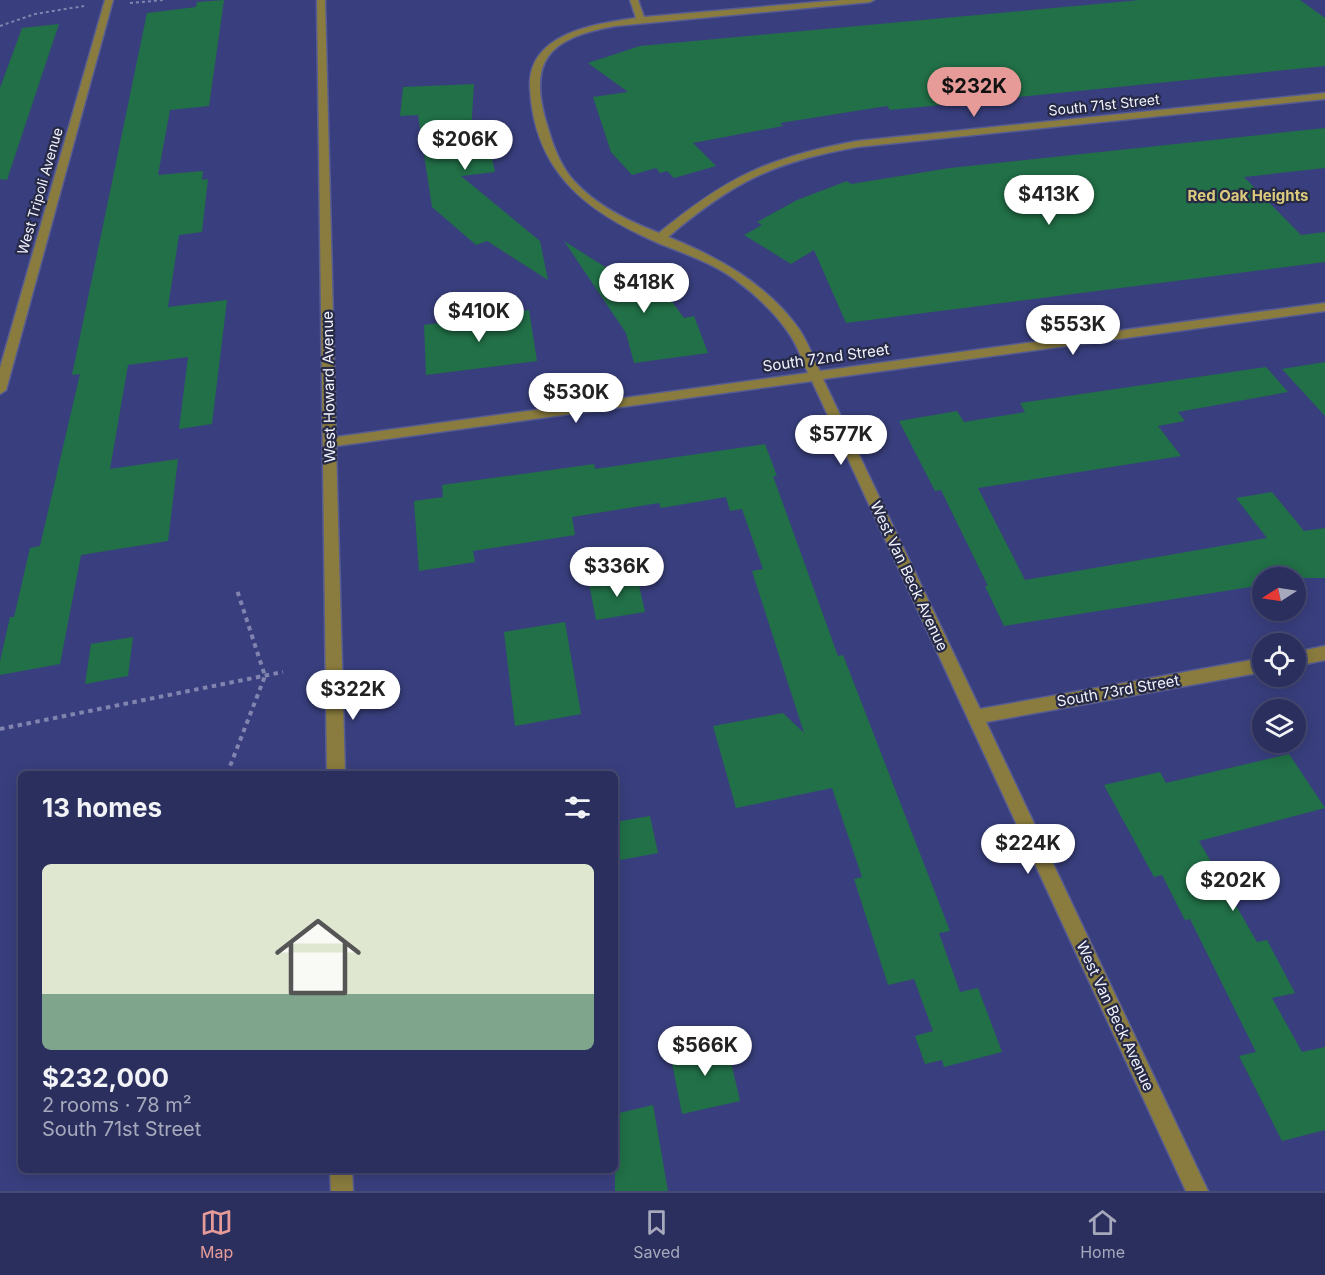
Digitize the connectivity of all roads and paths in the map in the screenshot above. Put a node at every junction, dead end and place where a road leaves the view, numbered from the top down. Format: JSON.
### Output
{"nodes":[{"id":1,"x":109,"y":0,"type":"edge"},
{"id":2,"x":164,"y":0,"type":"edge"},
{"id":3,"x":321,"y":0,"type":"edge"},
{"id":4,"x":634,"y":0,"type":"edge"},
{"id":5,"x":870,"y":0,"type":"edge"},
{"id":6,"x":123,"y":4,"type":"dead end"},
{"id":7,"x":89,"y":6,"type":"dead end"},
{"id":8,"x":641,"y":20,"type":"junction"},
{"id":9,"x":0,"y":26,"type":"edge"},
{"id":10,"x":1325,"y":96,"type":"edge"},
{"id":11,"x":659,"y":238,"type":"junction"},
{"id":12,"x":1325,"y":307,"type":"edge"},
{"id":13,"x":817,"y":376,"type":"junction"},
{"id":14,"x":0,"y":390,"type":"edge"},
{"id":15,"x":331,"y":442,"type":"junction"},
{"id":16,"x":237,"y":590,"type":"dead end"},
{"id":17,"x":1325,"y":653,"type":"edge"},
{"id":18,"x":1306,"y":657,"type":"edge"},
{"id":19,"x":1252,"y":666,"type":"edge"},
{"id":20,"x":283,"y":672,"type":"dead end"},
{"id":21,"x":265,"y":676,"type":"junction"},
{"id":22,"x":974,"y":717,"type":"junction"},
{"id":23,"x":0,"y":729,"type":"edge"},
{"id":24,"x":228,"y":771,"type":"edge"},
{"id":25,"x":336,"y":771,"type":"edge"},
{"id":26,"x":341,"y":1173,"type":"edge"},
{"id":27,"x":342,"y":1191,"type":"edge"},
{"id":28,"x":1197,"y":1191,"type":"edge"}],
"edges":[{"from":1,"to":14,"type":"street","name":"West Tripoli Avenue"},
{"from":2,"to":6,"type":"path"},
{"from":3,"to":15,"type":"street","name":"West Howard Avenue"},
{"from":4,"to":8,"type":"street"},
{"from":5,"to":8,"type":"street","name":"West Van Beck Avenue"},
{"from":7,"to":9,"type":"path"},
{"from":8,"to":11,"type":"street","name":"West Van Beck Avenue"},
{"from":10,"to":11,"type":"street","name":"South 71st Street"},
{"from":11,"to":13,"type":"street","name":"West Van Beck Avenue"},
{"from":12,"to":13,"type":"street","name":"South 72nd Street"},
{"from":13,"to":15,"type":"street","name":"South 72nd Street"},
{"from":13,"to":22,"type":"street","name":"West Van Beck Avenue"},
{"from":15,"to":25,"type":"street","name":"West Howard Avenue"},
{"from":16,"to":21,"type":"path"},
{"from":17,"to":18,"type":"street"},
{"from":19,"to":22,"type":"street","name":"South 73rd Street"},
{"from":20,"to":21,"type":"path"},
{"from":21,"to":23,"type":"path"},
{"from":21,"to":24,"type":"path"},
{"from":22,"to":28,"type":"street","name":"West Van Beck Avenue"},
{"from":26,"to":27,"type":"street"}]}
